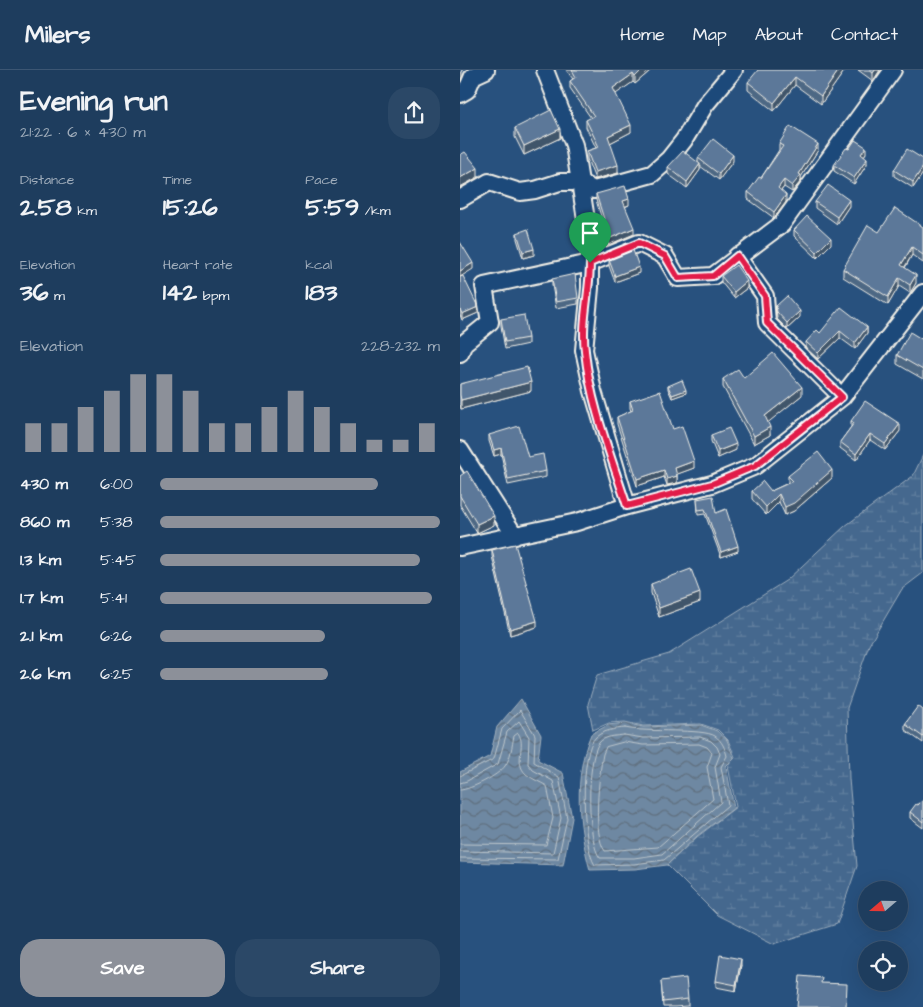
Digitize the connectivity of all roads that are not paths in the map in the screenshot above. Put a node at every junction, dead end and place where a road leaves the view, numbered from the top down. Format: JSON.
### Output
{"nodes":[{"id":1,"x":486,"y":70,"type":"edge"},
{"id":2,"x":546,"y":70,"type":"edge"},
{"id":3,"x":734,"y":70,"type":"edge"},
{"id":4,"x":893,"y":70,"type":"edge"},
{"id":5,"x":460,"y":94,"type":"edge"},
{"id":6,"x":579,"y":182,"type":"junction"},
{"id":7,"x":460,"y":199,"type":"edge"},
{"id":8,"x":737,"y":256,"type":"junction"},
{"id":9,"x":590,"y":263,"type":"junction"},
{"id":10,"x":923,"y":293,"type":"edge"},
{"id":11,"x":460,"y":353,"type":"edge"},
{"id":12,"x":842,"y":397,"type":"junction"},
{"id":13,"x":460,"y":450,"type":"edge"},
{"id":14,"x":627,"y":506,"type":"junction"},
{"id":15,"x":515,"y":536,"type":"junction"},
{"id":16,"x":460,"y":548,"type":"edge"}],
"edges":[{"from":1,"to":5,"type":"street"},
{"from":2,"to":6,"type":"street"},
{"from":3,"to":6,"type":"street"},
{"from":4,"to":8,"type":"street"},
{"from":6,"to":7,"type":"street"},
{"from":6,"to":9,"type":"street"},
{"from":8,"to":9,"type":"street"},
{"from":8,"to":12,"type":"street"},
{"from":9,"to":11,"type":"street"},
{"from":9,"to":14,"type":"street"},
{"from":10,"to":12,"type":"street"},
{"from":12,"to":14,"type":"street"},
{"from":13,"to":15,"type":"street"},
{"from":14,"to":15,"type":"street"},
{"from":15,"to":16,"type":"street"}]}
